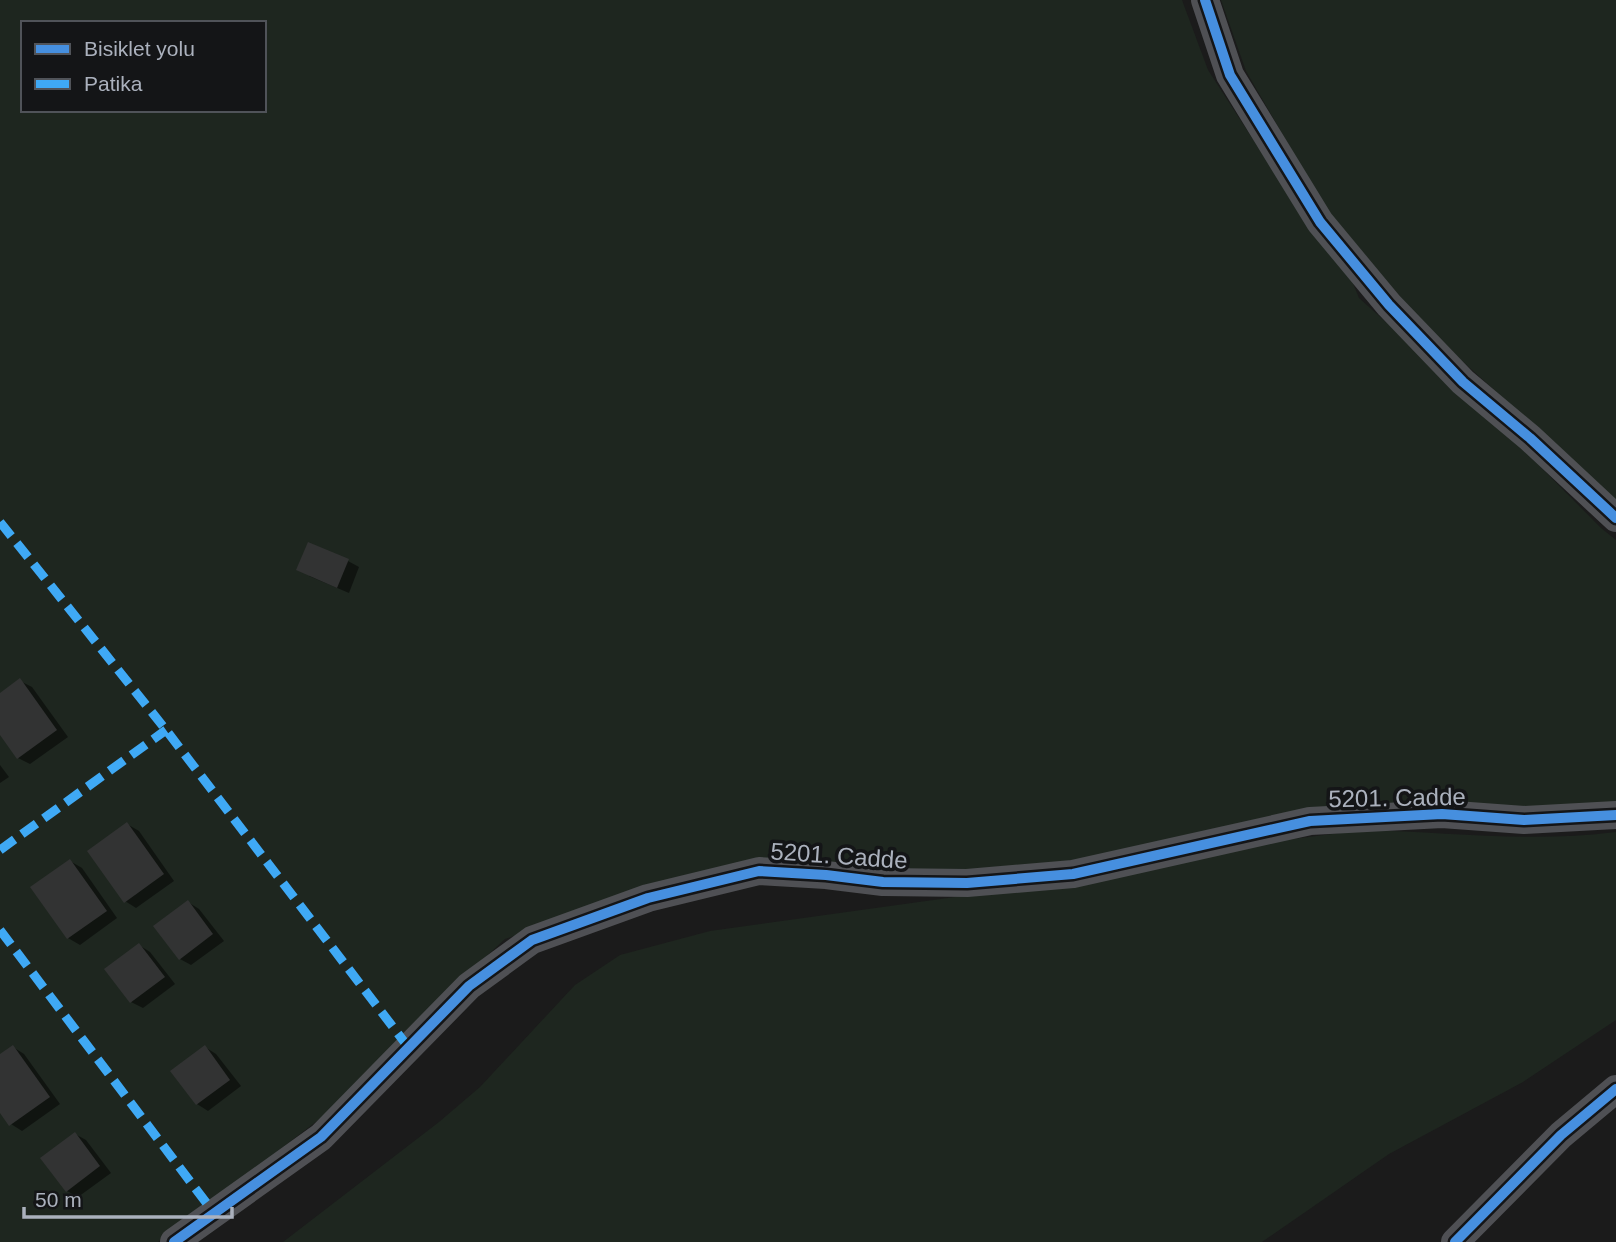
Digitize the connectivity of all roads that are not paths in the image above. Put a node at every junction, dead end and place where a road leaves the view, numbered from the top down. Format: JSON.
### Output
{"nodes":[{"id":1,"x":1205,"y":0,"type":"edge"},
{"id":2,"x":1616,"y":518,"type":"edge"},
{"id":3,"x":1616,"y":815,"type":"edge"},
{"id":4,"x":1616,"y":1089,"type":"edge"},
{"id":5,"x":174,"y":1242,"type":"edge"},
{"id":6,"x":1455,"y":1242,"type":"edge"}],
"edges":[{"from":1,"to":2,"type":"street"},
{"from":3,"to":5,"type":"street","name":"5201. Cadde"},
{"from":4,"to":6,"type":"street"}]}
